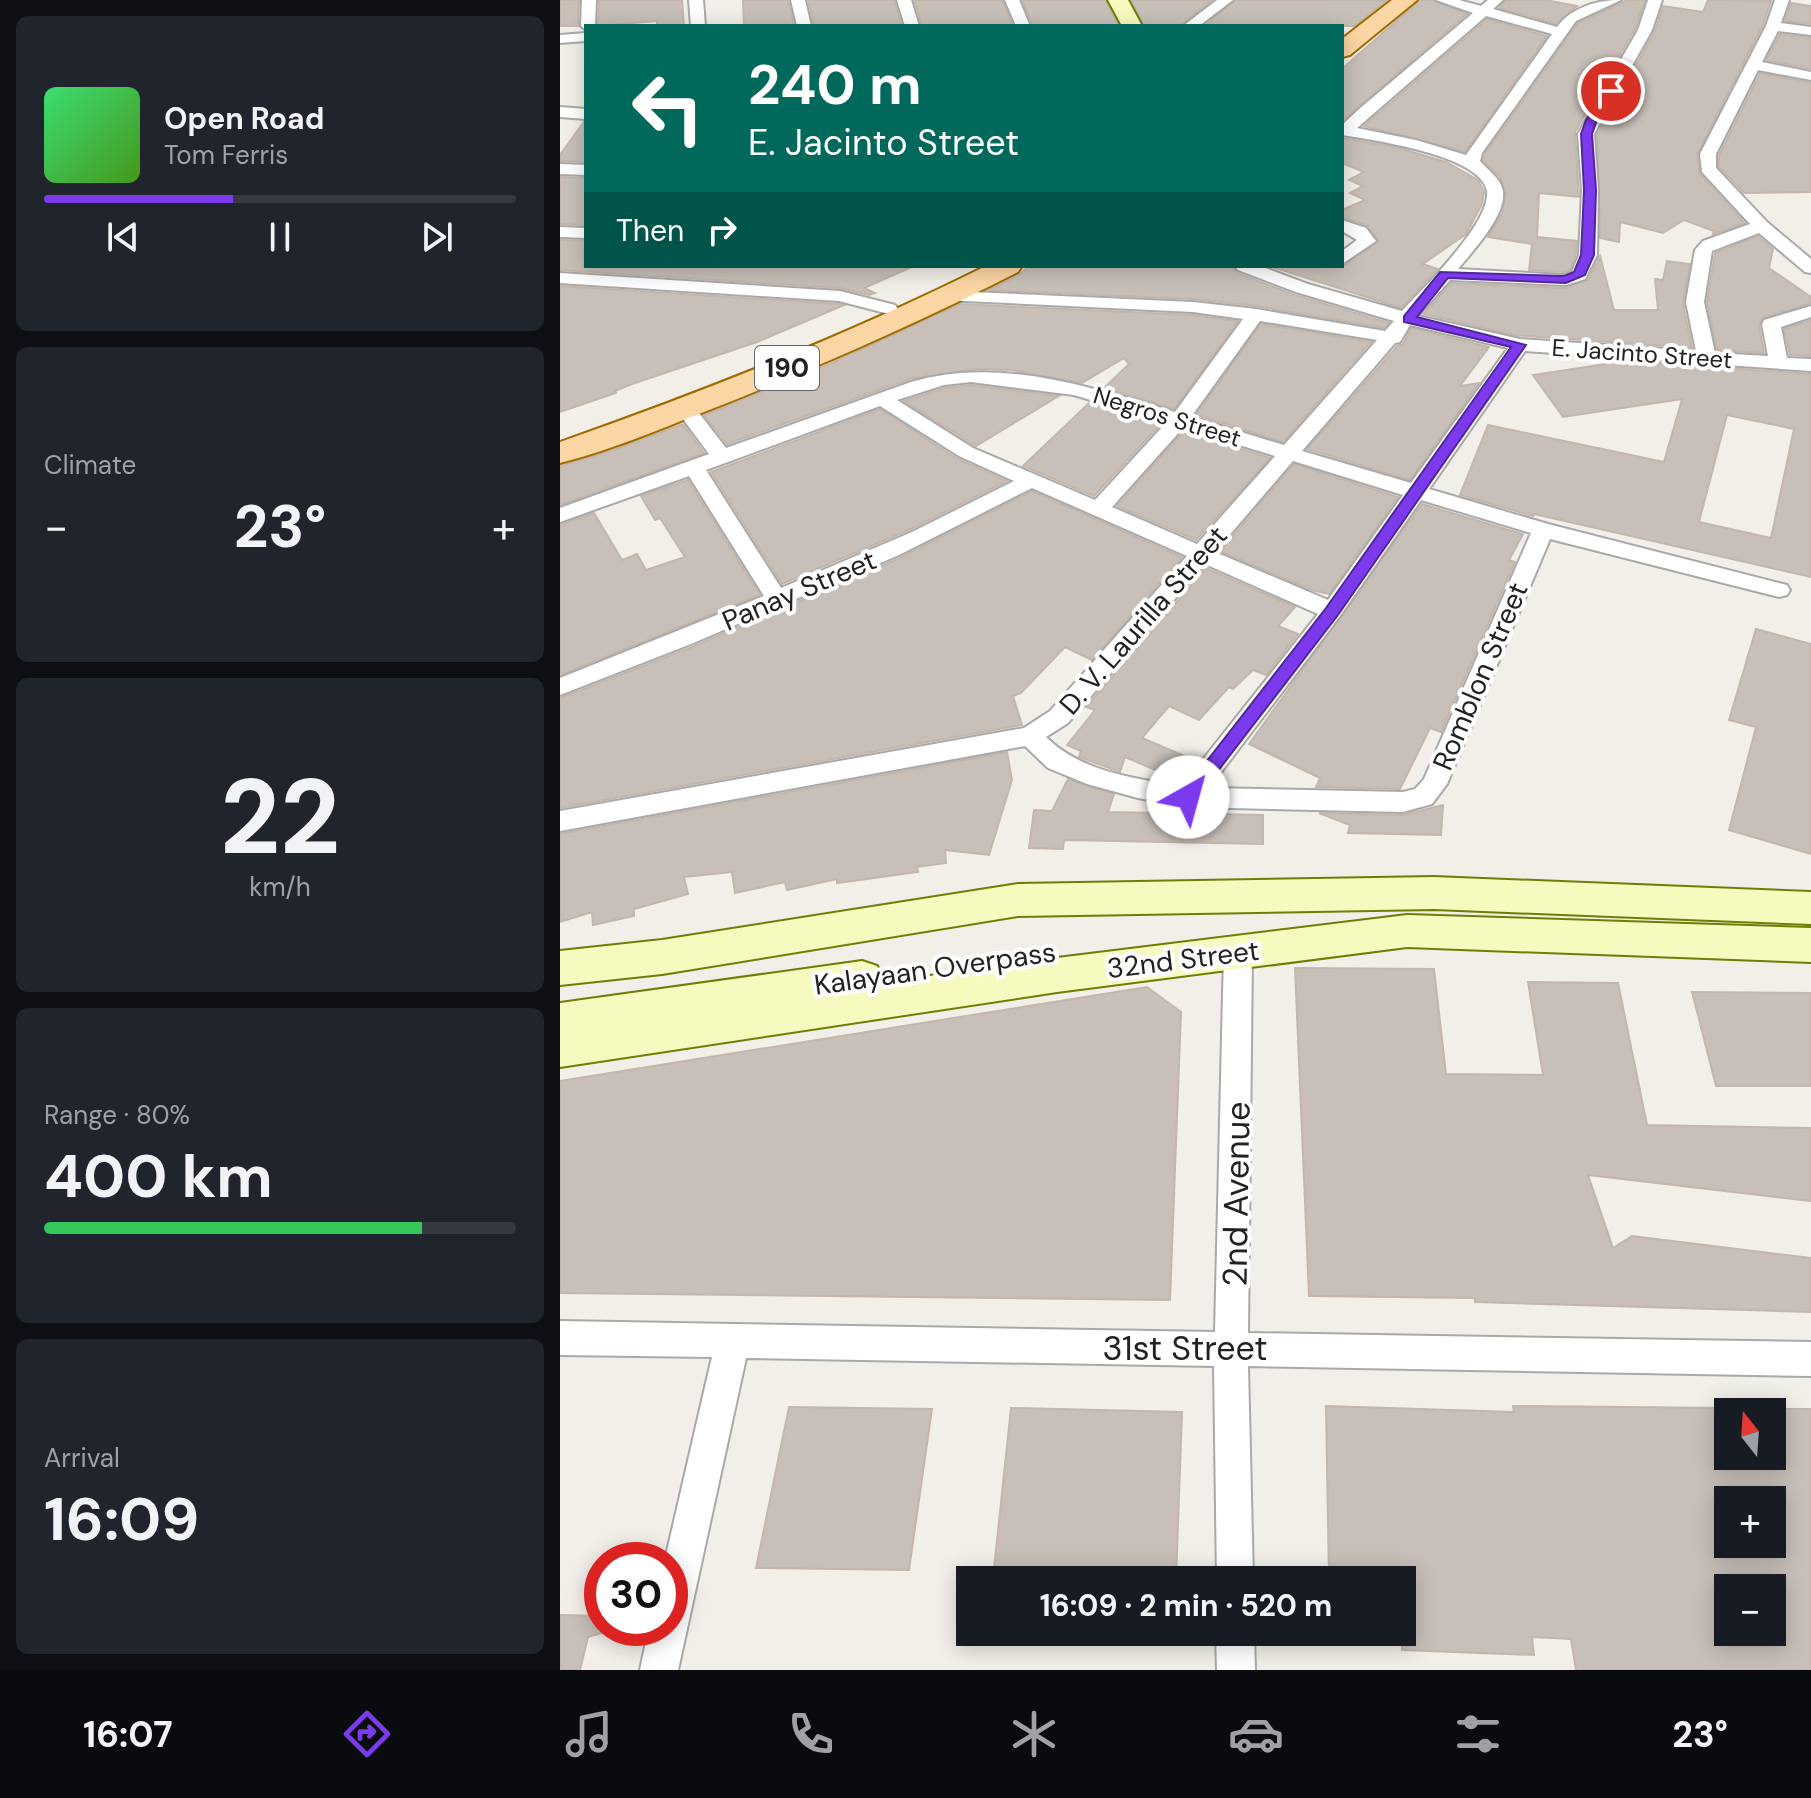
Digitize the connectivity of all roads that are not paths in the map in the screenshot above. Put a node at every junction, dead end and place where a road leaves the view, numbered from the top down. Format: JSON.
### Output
{"nodes":[{"id":1,"x":589,"y":0,"type":"edge"},
{"id":2,"x":696,"y":0,"type":"edge"},
{"id":3,"x":798,"y":0,"type":"edge"},
{"id":4,"x":904,"y":0,"type":"edge"},
{"id":5,"x":1012,"y":0,"type":"edge"},
{"id":6,"x":1118,"y":0,"type":"edge"},
{"id":7,"x":1226,"y":0,"type":"edge"},
{"id":8,"x":1384,"y":0,"type":"edge"},
{"id":9,"x":1406,"y":0,"type":"edge"},
{"id":10,"x":1443,"y":0,"type":"edge"},
{"id":11,"x":1614,"y":0,"type":"edge"},
{"id":12,"x":1655,"y":0,"type":"edge"},
{"id":13,"x":1782,"y":0,"type":"edge"},
{"id":14,"x":1490,"y":5,"type":"edge"},
{"id":15,"x":588,"y":24,"type":"edge"},
{"id":16,"x":698,"y":24,"type":"edge"},
{"id":17,"x":804,"y":24,"type":"edge"},
{"id":18,"x":911,"y":24,"type":"edge"},
{"id":19,"x":1022,"y":24,"type":"edge"},
{"id":20,"x":1131,"y":24,"type":"edge"},
{"id":21,"x":1193,"y":24,"type":"edge"},
{"id":22,"x":1773,"y":26,"type":"junction"},
{"id":23,"x":1344,"y":30,"type":"edge"},
{"id":24,"x":1811,"y":31,"type":"edge"},
{"id":25,"x":1560,"y":32,"type":"junction"},
{"id":26,"x":584,"y":37,"type":"edge"},
{"id":27,"x":560,"y":39,"type":"edge"},
{"id":28,"x":1344,"y":48,"type":"edge"},
{"id":29,"x":1754,"y":65,"type":"junction"},
{"id":30,"x":1811,"y":76,"type":"edge"},
{"id":31,"x":560,"y":112,"type":"edge"},
{"id":32,"x":584,"y":114,"type":"edge"},
{"id":33,"x":1344,"y":129,"type":"edge"},
{"id":34,"x":1344,"y":130,"type":"edge"},
{"id":35,"x":1472,"y":162,"type":"junction"},
{"id":36,"x":560,"y":169,"type":"edge"},
{"id":37,"x":584,"y":170,"type":"edge"},
{"id":38,"x":1344,"y":226,"type":"edge"},
{"id":39,"x":1761,"y":226,"type":"junction"},
{"id":40,"x":560,"y":232,"type":"edge"},
{"id":41,"x":584,"y":233,"type":"edge"},
{"id":42,"x":1344,"y":258,"type":"edge"},
{"id":43,"x":975,"y":268,"type":"edge"},
{"id":44,"x":1004,"y":268,"type":"edge"},
{"id":45,"x":1249,"y":268,"type":"edge"},
{"id":46,"x":1330,"y":268,"type":"edge"},
{"id":47,"x":1811,"y":268,"type":"edge"},
{"id":48,"x":1445,"y":274,"type":"junction"},
{"id":49,"x":560,"y":278,"type":"edge"},
{"id":50,"x":1302,"y":288,"type":"junction"},
{"id":51,"x":949,"y":296,"type":"junction"},
{"id":52,"x":889,"y":309,"type":"junction"},
{"id":53,"x":1811,"y":311,"type":"edge"},
{"id":54,"x":1256,"y":314,"type":"junction"},
{"id":55,"x":1409,"y":319,"type":"junction"},
{"id":56,"x":1393,"y":338,"type":"junction"},
{"id":57,"x":1520,"y":345,"type":"junction"},
{"id":58,"x":1707,"y":359,"type":"junction"},
{"id":59,"x":1779,"y":363,"type":"junction"},
{"id":60,"x":1811,"y":365,"type":"edge"},
{"id":61,"x":882,"y":399,"type":"junction"},
{"id":62,"x":685,"y":408,"type":"junction"},
{"id":63,"x":1180,"y":419,"type":"junction"},
{"id":64,"x":560,"y":435,"type":"edge"},
{"id":65,"x":560,"y":453,"type":"edge"},
{"id":66,"x":1290,"y":454,"type":"junction"},
{"id":67,"x":722,"y":457,"type":"junction"},
{"id":68,"x":694,"y":467,"type":"junction"},
{"id":69,"x":1031,"y":480,"type":"junction"},
{"id":70,"x":1414,"y":492,"type":"junction"},
{"id":71,"x":1099,"y":509,"type":"junction"},
{"id":72,"x":560,"y":515,"type":"edge"},
{"id":73,"x":1543,"y":530,"type":"junction"},
{"id":74,"x":1201,"y":553,"type":"junction"},
{"id":75,"x":1779,"y":590,"type":"dead end"},
{"id":76,"x":777,"y":599,"type":"junction"},
{"id":77,"x":1332,"y":611,"type":"junction"},
{"id":78,"x":560,"y":687,"type":"edge"},
{"id":79,"x":1030,"y":736,"type":"junction"},
{"id":80,"x":1188,"y":797,"type":"junction"},
{"id":81,"x":560,"y":821,"type":"edge"},
{"id":82,"x":1166,"y":899,"type":"junction"},
{"id":83,"x":1811,"y":908,"type":"edge"},
{"id":84,"x":1407,"y":931,"type":"junction"},
{"id":85,"x":1022,"y":940,"type":"junction"},
{"id":86,"x":1811,"y":945,"type":"edge"},
{"id":87,"x":1238,"y":952,"type":"junction"},
{"id":88,"x":560,"y":968,"type":"edge"},
{"id":89,"x":560,"y":992,"type":"edge"},
{"id":90,"x":560,"y":1021,"type":"edge"},
{"id":91,"x":560,"y":1048,"type":"edge"},
{"id":92,"x":560,"y":1338,"type":"edge"},
{"id":93,"x":733,"y":1341,"type":"junction"},
{"id":94,"x":1231,"y":1347,"type":"junction"},
{"id":95,"x":1811,"y":1359,"type":"edge"},
{"id":96,"x":687,"y":1542,"type":"edge"},
{"id":97,"x":1235,"y":1566,"type":"edge"},
{"id":98,"x":664,"y":1646,"type":"edge"},
{"id":99,"x":1235,"y":1646,"type":"edge"},
{"id":100,"x":659,"y":1670,"type":"edge"},
{"id":101,"x":1236,"y":1670,"type":"edge"}],
"edges":[{"from":1,"to":15,"type":"street"},
{"from":2,"to":16,"type":"street"},
{"from":3,"to":17,"type":"street"},
{"from":4,"to":18,"type":"street"},
{"from":5,"to":19,"type":"street"},
{"from":6,"to":20,"type":"main road"},
{"from":7,"to":21,"type":"street"},
{"from":8,"to":23,"type":"main road"},
{"from":9,"to":28,"type":"main road"},
{"from":10,"to":14,"type":"street"},
{"from":11,"to":25,"type":"street"},
{"from":12,"to":48,"type":"street"},
{"from":13,"to":22,"type":"street"},
{"from":14,"to":25,"type":"street"},
{"from":14,"to":33,"type":"street"},
{"from":22,"to":24,"type":"street"},
{"from":22,"to":29,"type":"street"},
{"from":25,"to":35,"type":"street"},
{"from":26,"to":27,"type":"street"},
{"from":29,"to":30,"type":"street"},
{"from":29,"to":39,"type":"street"},
{"from":31,"to":32,"type":"street"},
{"from":34,"to":35,"type":"street"},
{"from":35,"to":48,"type":"street","name":"D. V. Laurilla Street"},
{"from":36,"to":37,"type":"street"},
{"from":38,"to":42,"type":"street"},
{"from":39,"to":47,"type":"street"},
{"from":39,"to":58,"type":"street"},
{"from":40,"to":41,"type":"street"},
{"from":43,"to":52,"type":"main road","number":"190"},
{"from":44,"to":51,"type":"main road","number":"190"},
{"from":45,"to":50,"type":"street","name":"E. Jacinto Street"},
{"from":46,"to":50,"type":"street"},
{"from":48,"to":55,"type":"street","name":"D. V. Laurilla Street"},
{"from":49,"to":52,"type":"street"},
{"from":50,"to":55,"type":"street","name":"E. Jacinto Street"},
{"from":51,"to":54,"type":"street"},
{"from":51,"to":62,"type":"main road","number":"190"},
{"from":52,"to":64,"type":"main road","number":"190"},
{"from":53,"to":59,"type":"street"},
{"from":54,"to":56,"type":"street"},
{"from":54,"to":63,"type":"street"},
{"from":55,"to":56,"type":"street","name":"D. V. Laurilla Street"},
{"from":55,"to":57,"type":"street","name":"E. Jacinto Street"},
{"from":56,"to":66,"type":"street","name":"D. V. Laurilla Street"},
{"from":57,"to":58,"type":"street","name":"E. Jacinto Street"},
{"from":57,"to":70,"type":"street"},
{"from":58,"to":59,"type":"street","name":"E. Jacinto Street"},
{"from":59,"to":60,"type":"street","name":"E. Jacinto Street"},
{"from":61,"to":63,"type":"street","name":"Negros Street"},
{"from":61,"to":67,"type":"street","name":"Negros Street"},
{"from":61,"to":69,"type":"street"},
{"from":62,"to":65,"type":"main road","number":"190"},
{"from":62,"to":67,"type":"street"},
{"from":63,"to":66,"type":"street","name":"Negros Street"},
{"from":63,"to":71,"type":"street"},
{"from":66,"to":70,"type":"street","name":"Negros Street"},
{"from":66,"to":74,"type":"street","name":"D. V. Laurilla Street"},
{"from":67,"to":68,"type":"street","name":"Negros Street"},
{"from":68,"to":72,"type":"street","name":"Negros Street"},
{"from":68,"to":76,"type":"street"},
{"from":69,"to":71,"type":"street"},
{"from":69,"to":76,"type":"street","name":"Panay Street"},
{"from":70,"to":73,"type":"street","name":"Negros Street"},
{"from":70,"to":77,"type":"street"},
{"from":71,"to":74,"type":"street"},
{"from":73,"to":75,"type":"street","name":"Negros Street"},
{"from":73,"to":80,"type":"street","name":"Romblon Street"},
{"from":74,"to":77,"type":"street"},
{"from":74,"to":79,"type":"street","name":"D. V. Laurilla Street"},
{"from":76,"to":78,"type":"street","name":"Panay Street"},
{"from":77,"to":80,"type":"street"},
{"from":79,"to":80,"type":"street","name":"Romblon Street"},
{"from":79,"to":81,"type":"street","name":"D. V. Laurilla Street"},
{"from":82,"to":83,"type":"main road","name":"32nd Street"},
{"from":82,"to":85,"type":"main road","name":"Kalayaan Overpass"},
{"from":82,"to":88,"type":"main road","name":"32nd Street"},
{"from":84,"to":85,"type":"main road","name":"Kalayaan Overpass"},
{"from":84,"to":86,"type":"main road","name":"32nd Street"},
{"from":84,"to":87,"type":"main road","name":"32nd Street"},
{"from":85,"to":89,"type":"main road","name":"Kalayaan Overpass"},
{"from":85,"to":90,"type":"main road","name":"Kalayaan Overpass"},
{"from":87,"to":91,"type":"main road","name":"32nd Street"},
{"from":87,"to":94,"type":"street","name":"2nd Avenue"},
{"from":92,"to":93,"type":"street","name":"31st Street"},
{"from":93,"to":94,"type":"street","name":"31st Street"},
{"from":93,"to":96,"type":"street"},
{"from":94,"to":95,"type":"street","name":"31st Street"},
{"from":94,"to":97,"type":"street","name":"2nd Avenue"},
{"from":98,"to":100,"type":"street"},
{"from":99,"to":101,"type":"street"}]}
